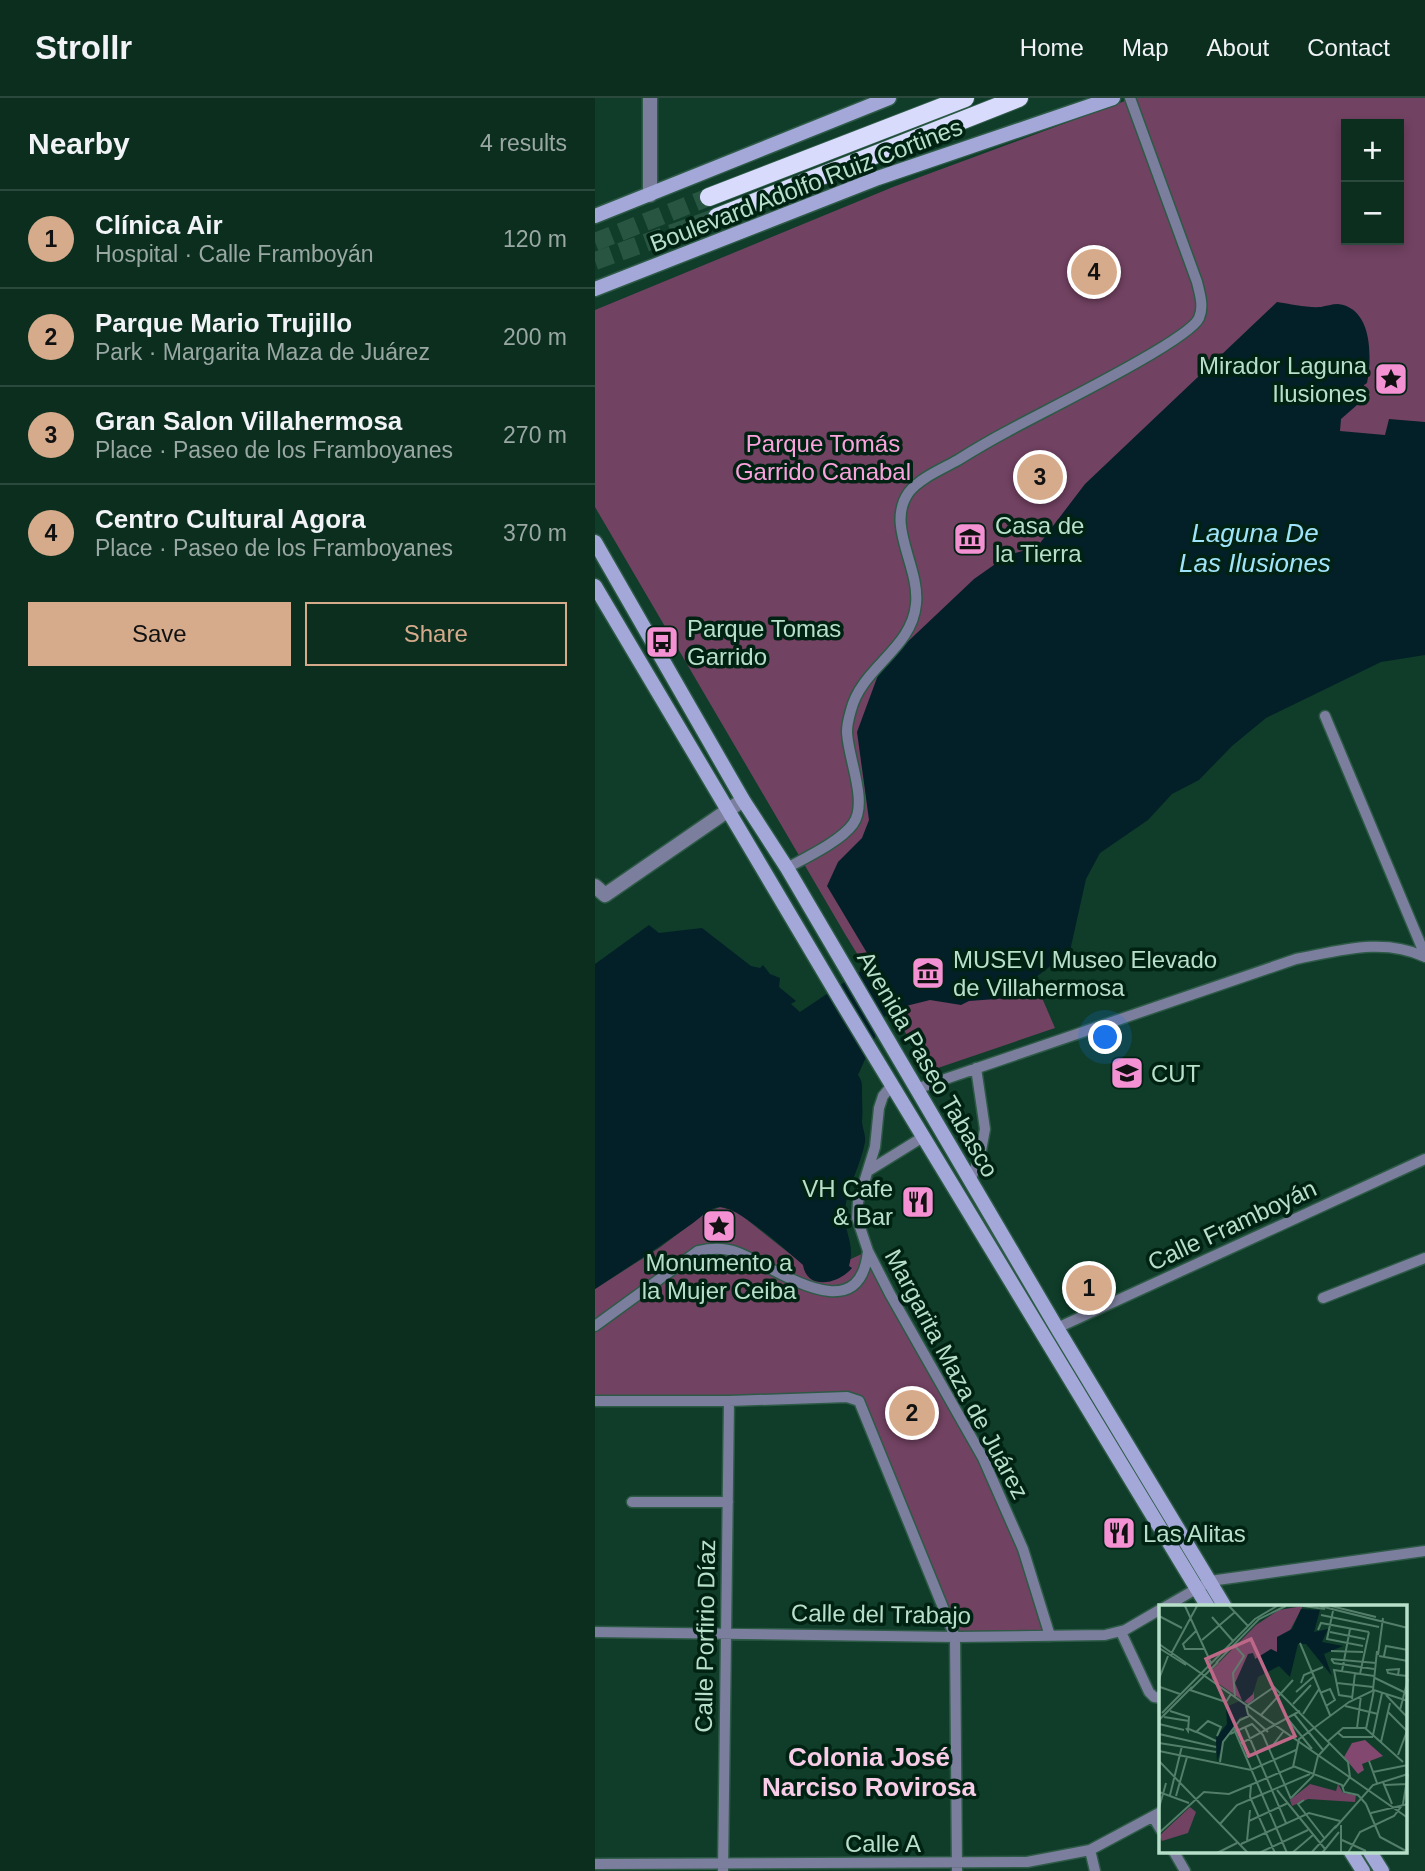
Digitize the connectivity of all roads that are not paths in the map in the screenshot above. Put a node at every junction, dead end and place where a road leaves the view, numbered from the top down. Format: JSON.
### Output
{"nodes":[{"id":1,"x":650,"y":98,"type":"edge"},
{"id":2,"x":889,"y":98,"type":"edge"},
{"id":3,"x":1019,"y":98,"type":"edge"},
{"id":4,"x":1113,"y":98,"type":"edge"},
{"id":5,"x":1130,"y":98,"type":"edge"},
{"id":6,"x":961,"y":99,"type":"edge"},
{"id":7,"x":650,"y":195,"type":"junction"},
{"id":8,"x":709,"y":197,"type":"tunnel mouth"},
{"id":9,"x":595,"y":216,"type":"edge"},
{"id":10,"x":717,"y":217,"type":"tunnel mouth"},
{"id":11,"x":595,"y":289,"type":"edge"},
{"id":12,"x":595,"y":542,"type":"edge"},
{"id":13,"x":595,"y":586,"type":"edge"},
{"id":14,"x":1325,"y":716,"type":"dead end"},
{"id":15,"x":743,"y":800,"type":"junction"},
{"id":16,"x":726,"y":809,"type":"junction"},
{"id":17,"x":787,"y":868,"type":"junction"},
{"id":18,"x":595,"y":886,"type":"edge"},
{"id":19,"x":1425,"y":956,"type":"edge"},
{"id":20,"x":976,"y":1068,"type":"junction"},
{"id":21,"x":892,"y":1085,"type":"junction"},
{"id":22,"x":916,"y":1089,"type":"junction"},
{"id":23,"x":923,"y":1137,"type":"junction"},
{"id":24,"x":1425,"y":1159,"type":"edge"},
{"id":25,"x":868,"y":1171,"type":"junction"},
{"id":26,"x":970,"y":1181,"type":"junction"},
{"id":27,"x":868,"y":1251,"type":"junction"},
{"id":28,"x":1425,"y":1258,"type":"edge"},
{"id":29,"x":1323,"y":1298,"type":"dead end"},
{"id":30,"x":595,"y":1326,"type":"edge"},
{"id":31,"x":1057,"y":1328,"type":"junction"},
{"id":32,"x":595,"y":1401,"type":"edge"},
{"id":33,"x":729,"y":1401,"type":"junction"},
{"id":34,"x":632,"y":1502,"type":"dead end"},
{"id":35,"x":728,"y":1502,"type":"junction"},
{"id":36,"x":1425,"y":1551,"type":"edge"},
{"id":37,"x":1203,"y":1584,"type":"junction"},
{"id":38,"x":1168,"y":1605,"type":"edge"},
{"id":39,"x":1207,"y":1605,"type":"edge"},
{"id":40,"x":1223,"y":1605,"type":"edge"},
{"id":41,"x":1159,"y":1610,"type":"edge"},
{"id":42,"x":595,"y":1632,"type":"edge"},
{"id":43,"x":727,"y":1632,"type":"junction"},
{"id":44,"x":1121,"y":1632,"type":"junction"},
{"id":45,"x":1050,"y":1636,"type":"junction"},
{"id":46,"x":955,"y":1637,"type":"junction"},
{"id":47,"x":1159,"y":1698,"type":"edge"},
{"id":48,"x":1157,"y":1814,"type":"edge"},
{"id":49,"x":1090,"y":1850,"type":"junction"},
{"id":50,"x":1175,"y":1854,"type":"edge"},
{"id":51,"x":1352,"y":1854,"type":"edge"},
{"id":52,"x":1371,"y":1854,"type":"edge"},
{"id":53,"x":595,"y":1864,"type":"edge"},
{"id":54,"x":957,"y":1867,"type":"edge"},
{"id":55,"x":723,"y":1868,"type":"edge"},
{"id":56,"x":1095,"y":1871,"type":"edge"},
{"id":57,"x":1185,"y":1871,"type":"edge"},
{"id":58,"x":1363,"y":1871,"type":"edge"},
{"id":59,"x":1382,"y":1871,"type":"edge"}],
"edges":[{"from":1,"to":7,"type":"street"},
{"from":2,"to":7,"type":"main road","name":"Boulevard Adolfo Ruiz Cortines"},
{"from":3,"to":10,"type":"highway"},
{"from":4,"to":11,"type":"main road","name":"Boulevard Adolfo Ruiz Cortines"},
{"from":5,"to":17,"type":"street"},
{"from":6,"to":8,"type":"highway"},
{"from":7,"to":9,"type":"main road","name":"Boulevard Adolfo Ruiz Cortines"},
{"from":12,"to":15,"type":"main road","name":"Avenida Paseo Tabasco"},
{"from":13,"to":16,"type":"main road","name":"Avenida Paseo Tabasco"},
{"from":14,"to":19,"type":"street"},
{"from":15,"to":16,"type":"street"},
{"from":15,"to":17,"type":"main road","name":"Avenida Paseo Tabasco"},
{"from":16,"to":18,"type":"street"},
{"from":16,"to":21,"type":"main road","name":"Avenida Paseo Tabasco"},
{"from":17,"to":22,"type":"main road","name":"Avenida Paseo Tabasco"},
{"from":19,"to":20,"type":"street"},
{"from":20,"to":22,"type":"street"},
{"from":20,"to":26,"type":"street"},
{"from":21,"to":23,"type":"main road","name":"Avenida Paseo Tabasco"},
{"from":21,"to":25,"type":"street","name":"Margarita Maza de Juárez"},
{"from":22,"to":26,"type":"main road","name":"Avenida Paseo Tabasco"},
{"from":23,"to":25,"type":"street"},
{"from":23,"to":37,"type":"main road","name":"Avenida Paseo Tabasco"},
{"from":24,"to":31,"type":"street","name":"Calle Framboyán"},
{"from":25,"to":27,"type":"street","name":"Margarita Maza de Juárez"},
{"from":26,"to":31,"type":"main road","name":"Avenida Paseo Tabasco"},
{"from":27,"to":30,"type":"street"},
{"from":27,"to":45,"type":"street","name":"Margarita Maza de Juárez"},
{"from":28,"to":29,"type":"street"},
{"from":31,"to":37,"type":"main road","name":"Avenida Paseo Tabasco"},
{"from":32,"to":33,"type":"street"},
{"from":33,"to":35,"type":"street","name":"Calle Porfirio Díaz"},
{"from":33,"to":46,"type":"street"},
{"from":34,"to":35,"type":"street"},
{"from":35,"to":43,"type":"street","name":"Calle Porfirio Díaz"},
{"from":36,"to":37,"type":"street"},
{"from":37,"to":38,"type":"street","name":"Calle del Trabajo"},
{"from":37,"to":39,"type":"main road","name":"Avenida Paseo Tabasco"},
{"from":37,"to":40,"type":"main road","name":"Avenida Paseo Tabasco"},
{"from":41,"to":44,"type":"street","name":"Calle del Trabajo"},
{"from":42,"to":43,"type":"street","name":"Calle del Trabajo"},
{"from":43,"to":46,"type":"street","name":"Calle del Trabajo"},
{"from":43,"to":55,"type":"street","name":"Calle Porfirio Díaz"},
{"from":44,"to":45,"type":"street","name":"Calle del Trabajo"},
{"from":44,"to":47,"type":"street"},
{"from":45,"to":46,"type":"street","name":"Calle del Trabajo"},
{"from":46,"to":54,"type":"street"},
{"from":48,"to":49,"type":"street","name":"Calle A"},
{"from":49,"to":54,"type":"street","name":"Calle A"},
{"from":49,"to":56,"type":"street"},
{"from":50,"to":57,"type":"street"},
{"from":51,"to":58,"type":"main road"},
{"from":52,"to":59,"type":"main road"},
{"from":53,"to":55,"type":"street","name":"Calle A"},
{"from":54,"to":55,"type":"street","name":"Calle A"}]}
